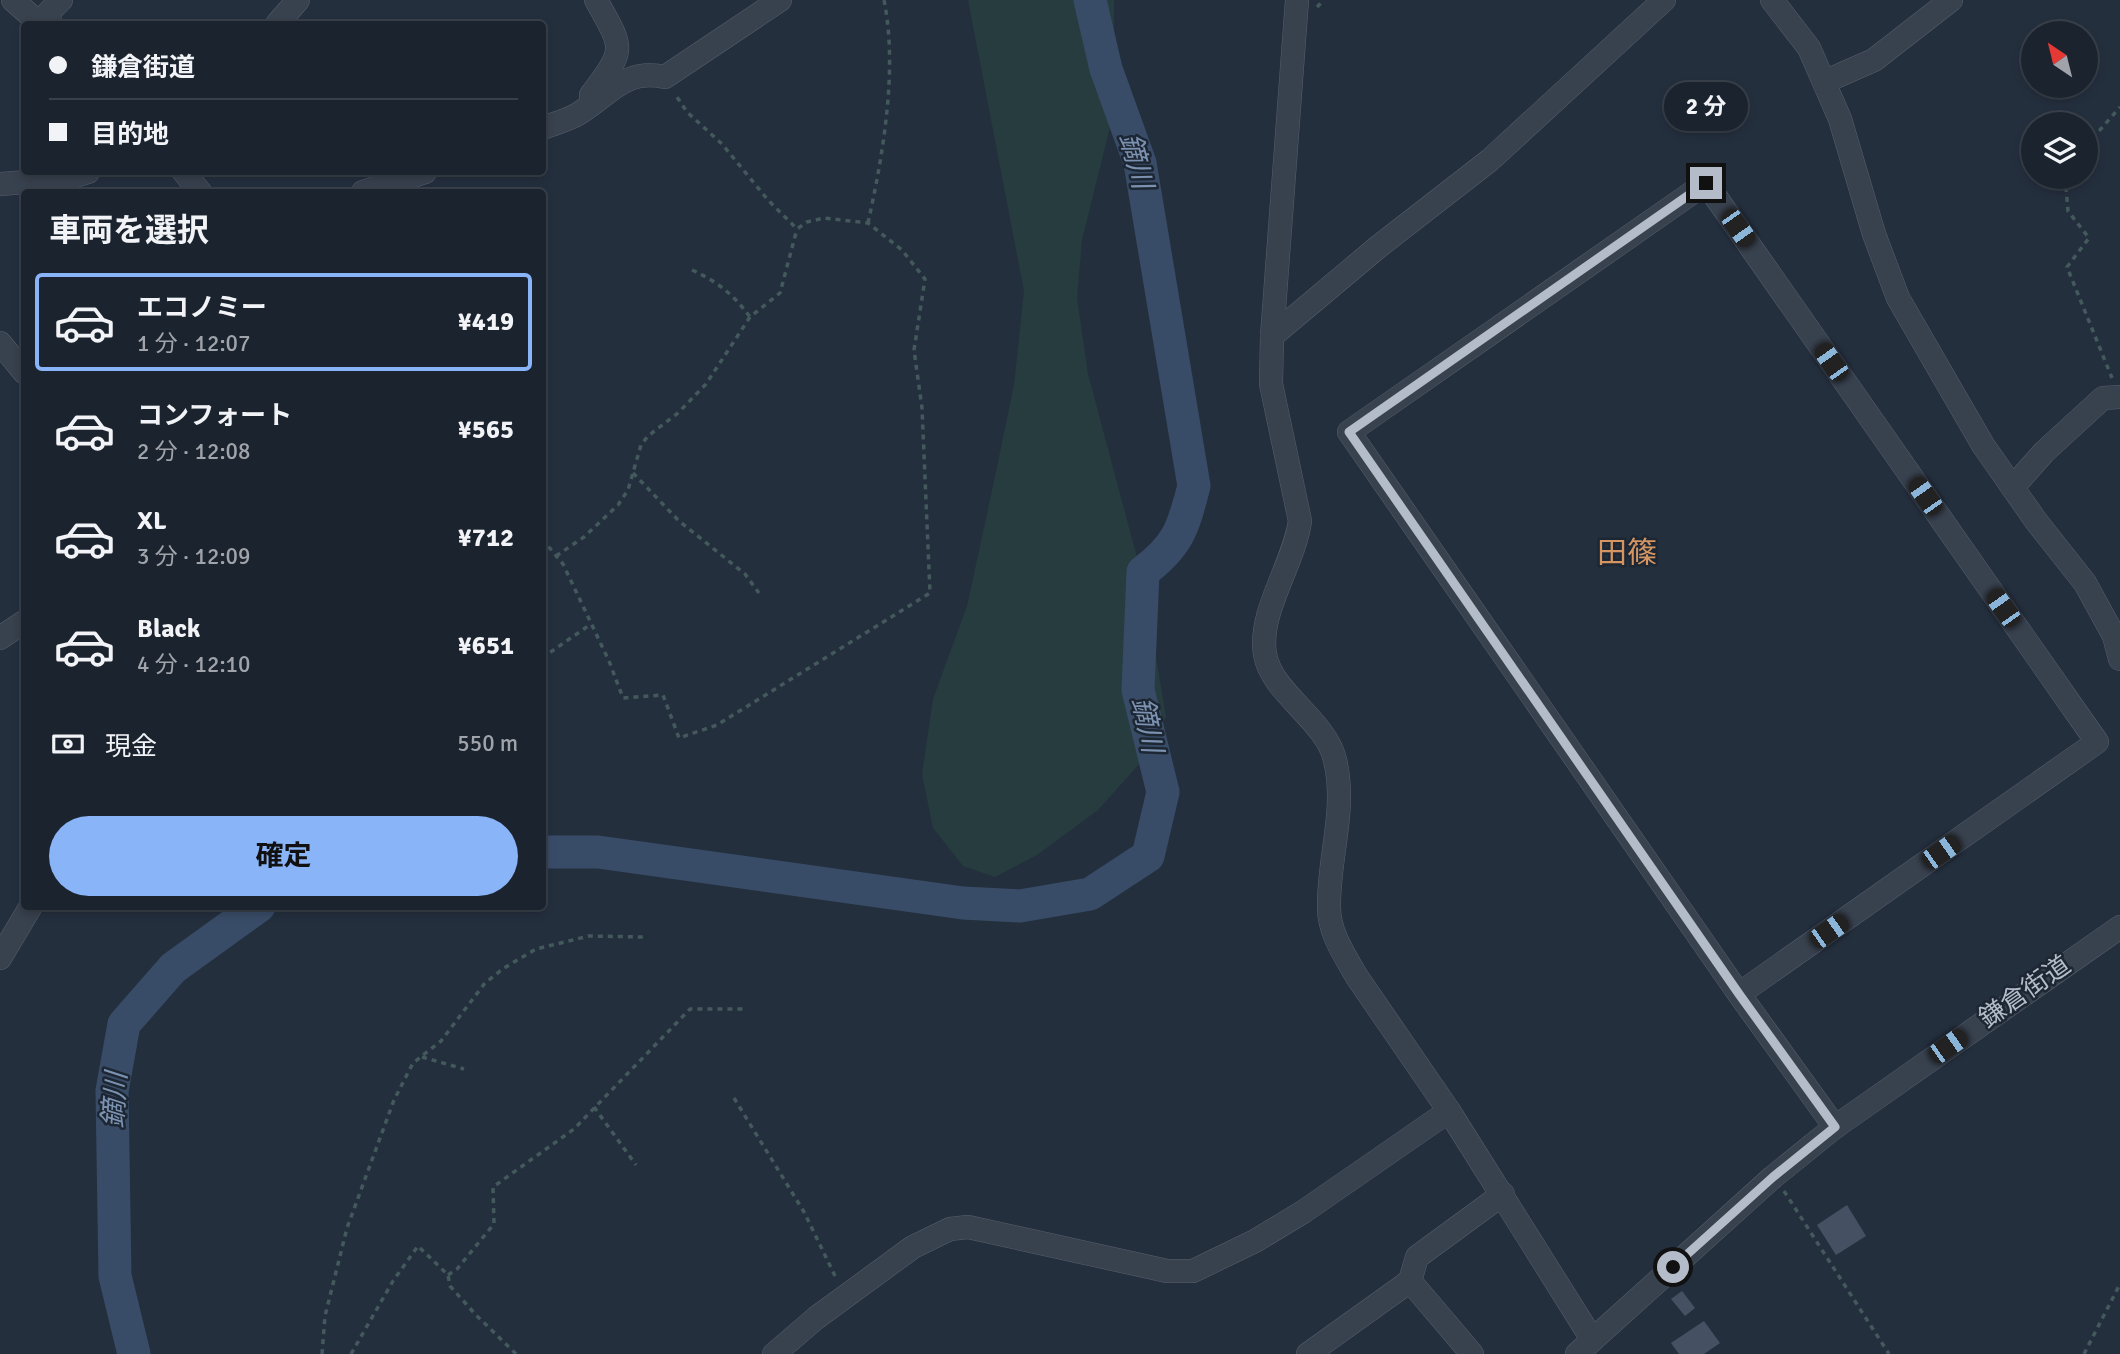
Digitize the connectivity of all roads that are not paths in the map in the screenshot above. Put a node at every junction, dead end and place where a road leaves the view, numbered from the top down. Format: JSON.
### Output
{"nodes":[{"id":1,"x":13,"y":0,"type":"edge"},
{"id":2,"x":61,"y":0,"type":"edge"},
{"id":3,"x":298,"y":0,"type":"edge"},
{"id":4,"x":596,"y":0,"type":"edge"},
{"id":5,"x":780,"y":0,"type":"edge"},
{"id":6,"x":1297,"y":0,"type":"edge"},
{"id":7,"x":1664,"y":0,"type":"edge"},
{"id":8,"x":1772,"y":0,"type":"edge"},
{"id":9,"x":1951,"y":0,"type":"edge"},
{"id":10,"x":37,"y":21,"type":"edge"},
{"id":11,"x":50,"y":21,"type":"edge"},
{"id":12,"x":279,"y":21,"type":"edge"},
{"id":13,"x":1824,"y":82,"type":"junction"},
{"id":14,"x":577,"y":114,"type":"junction"},
{"id":15,"x":546,"y":126,"type":"edge"},
{"id":16,"x":78,"y":175,"type":"edge"},
{"id":17,"x":186,"y":175,"type":"edge"},
{"id":18,"x":416,"y":175,"type":"edge"},
{"id":19,"x":0,"y":184,"type":"edge"},
{"id":20,"x":198,"y":189,"type":"edge"},
{"id":21,"x":372,"y":189,"type":"edge"},
{"id":22,"x":1272,"y":336,"type":"junction"},
{"id":23,"x":0,"y":343,"type":"edge"},
{"id":24,"x":21,"y":369,"type":"edge"},
{"id":25,"x":2117,"y":390,"type":"edge"},
{"id":26,"x":2013,"y":487,"type":"junction"},
{"id":27,"x":21,"y":624,"type":"edge"},
{"id":28,"x":0,"y":638,"type":"edge"},
{"id":29,"x":2120,"y":659,"type":"edge"},
{"id":30,"x":29,"y":910,"type":"edge"},
{"id":31,"x":2120,"y":927,"type":"edge"},
{"id":32,"x":0,"y":958,"type":"edge"},
{"id":33,"x":1739,"y":994,"type":"junction"},
{"id":34,"x":1449,"y":1111,"type":"junction"},
{"id":35,"x":1835,"y":1127,"type":"junction"},
{"id":36,"x":1503,"y":1195,"type":"junction"},
{"id":37,"x":1410,"y":1281,"type":"junction"},
{"id":38,"x":1585,"y":1347,"type":"edge"},
{"id":39,"x":774,"y":1354,"type":"edge"},
{"id":40,"x":1308,"y":1354,"type":"edge"},
{"id":41,"x":1472,"y":1354,"type":"edge"}],
"edges":[{"from":1,"to":10,"type":"street"},
{"from":2,"to":11,"type":"street"},
{"from":3,"to":12,"type":"street"},
{"from":4,"to":14,"type":"street"},
{"from":5,"to":14,"type":"street"},
{"from":6,"to":22,"type":"street"},
{"from":7,"to":22,"type":"street"},
{"from":8,"to":13,"type":"street"},
{"from":9,"to":13,"type":"street"},
{"from":13,"to":26,"type":"street"},
{"from":14,"to":15,"type":"street"},
{"from":16,"to":19,"type":"street"},
{"from":17,"to":20,"type":"street"},
{"from":18,"to":21,"type":"street"},
{"from":22,"to":34,"type":"street"},
{"from":23,"to":24,"type":"street"},
{"from":25,"to":26,"type":"street"},
{"from":26,"to":29,"type":"street"},
{"from":27,"to":28,"type":"street"},
{"from":30,"to":32,"type":"street"},
{"from":31,"to":35,"type":"street","name":"鎌倉街道"},
{"from":33,"to":33,"type":"street"},
{"from":33,"to":35,"type":"street"},
{"from":34,"to":36,"type":"street"},
{"from":34,"to":39,"type":"street"},
{"from":35,"to":38,"type":"street","name":"鎌倉街道"},
{"from":36,"to":37,"type":"street"},
{"from":36,"to":38,"type":"street"},
{"from":37,"to":40,"type":"street"},
{"from":37,"to":41,"type":"street"}]}
